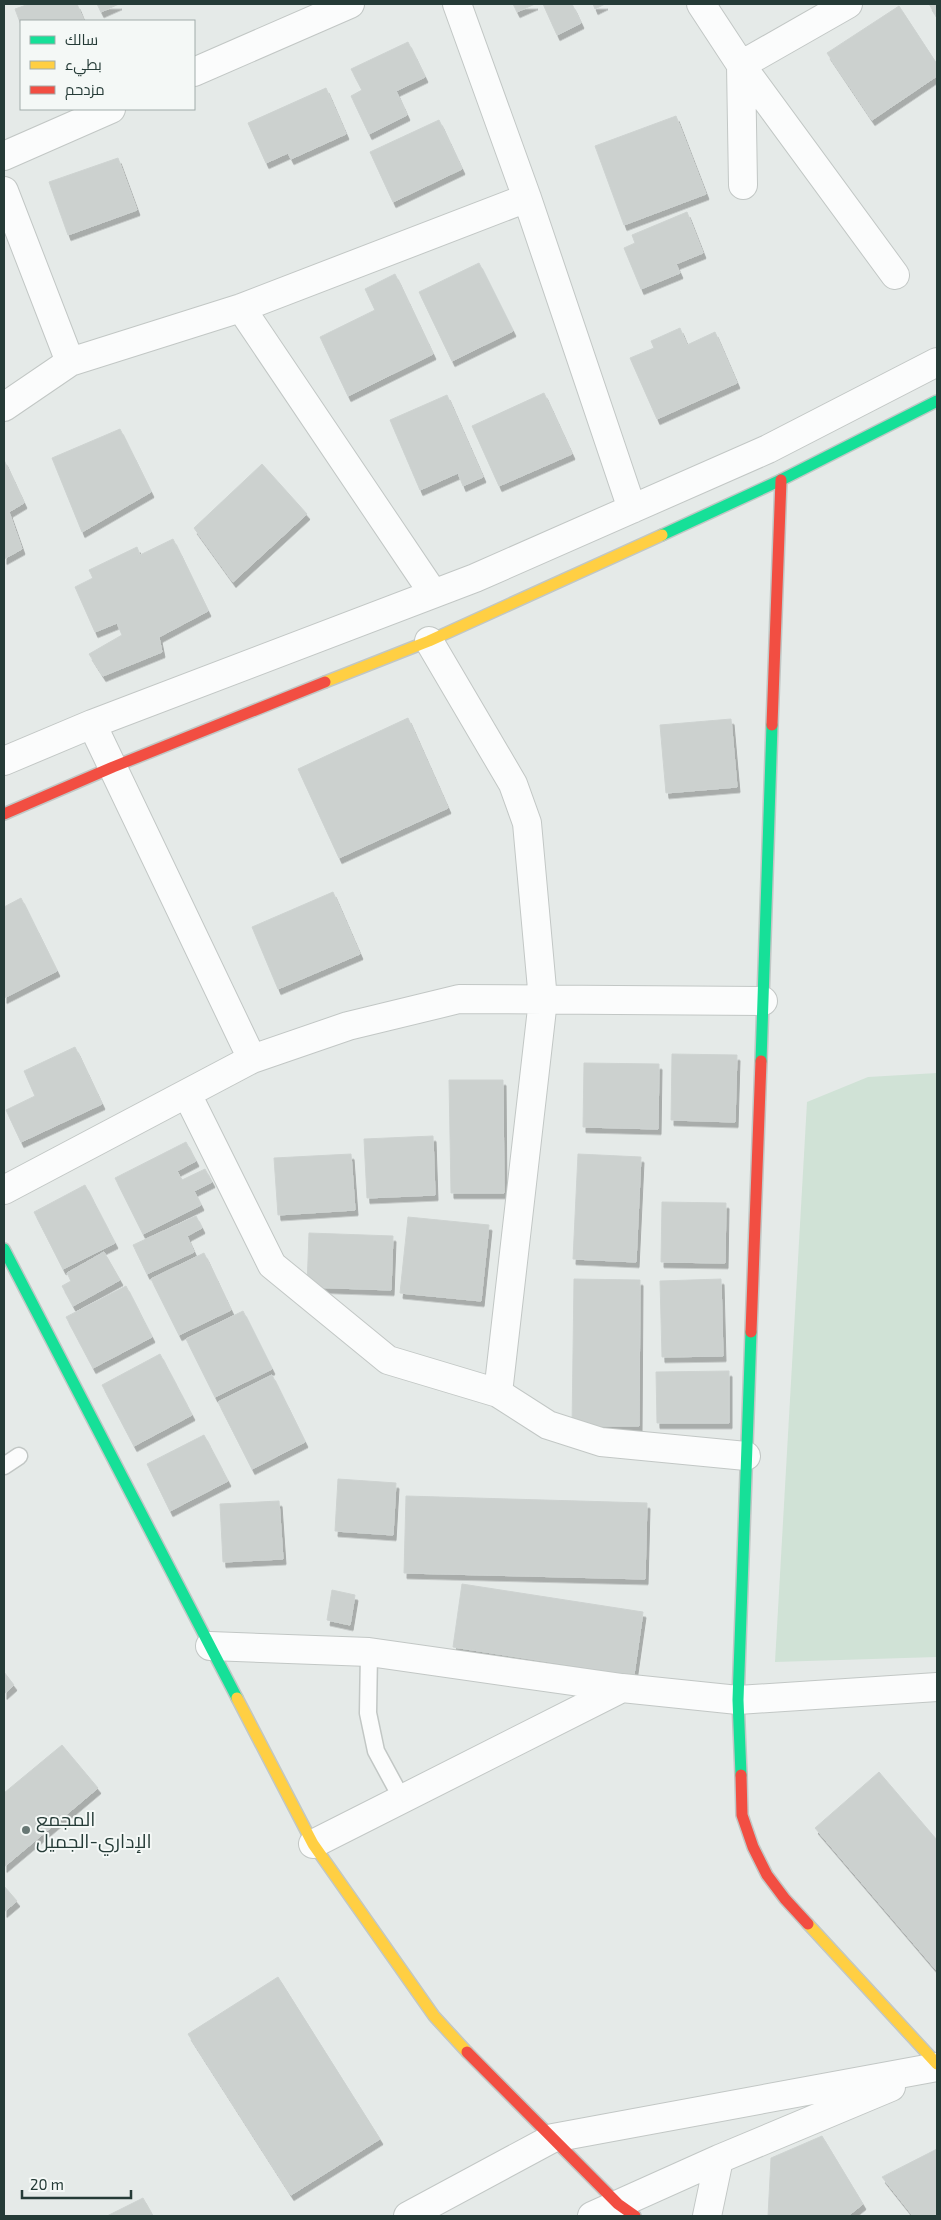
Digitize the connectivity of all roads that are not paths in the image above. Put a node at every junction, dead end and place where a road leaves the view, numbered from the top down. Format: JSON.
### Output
{"nodes":[{"id":1,"x":350,"y":4,"type":"edge"},
{"id":2,"x":457,"y":4,"type":"edge"},
{"id":3,"x":701,"y":4,"type":"edge"},
{"id":4,"x":848,"y":4,"type":"edge"},
{"id":5,"x":741,"y":65,"type":"junction"},
{"id":6,"x":195,"y":72,"type":"edge"},
{"id":7,"x":109,"y":110,"type":"edge"},
{"id":8,"x":4,"y":156,"type":"edge"},
{"id":9,"x":743,"y":185,"type":"dead end"},
{"id":10,"x":4,"y":191,"type":"edge"},
{"id":11,"x":527,"y":198,"type":"junction"},
{"id":12,"x":895,"y":275,"type":"dead end"},
{"id":13,"x":241,"y":308,"type":"junction"},
{"id":14,"x":70,"y":362,"type":"junction"},
{"id":15,"x":937,"y":362,"type":"edge"},
{"id":16,"x":937,"y":402,"type":"edge"},
{"id":17,"x":4,"y":407,"type":"edge"},
{"id":18,"x":781,"y":480,"type":"junction"},
{"id":19,"x":632,"y":509,"type":"junction"},
{"id":20,"x":433,"y":593,"type":"junction"},
{"id":21,"x":429,"y":641,"type":"junction"},
{"id":22,"x":92,"y":724,"type":"junction"},
{"id":23,"x":4,"y":761,"type":"edge"},
{"id":24,"x":113,"y":767,"type":"junction"},
{"id":25,"x":4,"y":814,"type":"edge"},
{"id":26,"x":543,"y":1000,"type":"junction"},
{"id":27,"x":763,"y":1001,"type":"junction"},
{"id":28,"x":252,"y":1059,"type":"junction"},
{"id":29,"x":187,"y":1094,"type":"junction"},
{"id":30,"x":4,"y":1190,"type":"edge"},
{"id":31,"x":4,"y":1249,"type":"edge"},
{"id":32,"x":498,"y":1393,"type":"junction"},
{"id":33,"x":19,"y":1456,"type":"dead end"},
{"id":34,"x":746,"y":1456,"type":"junction"},
{"id":35,"x":4,"y":1466,"type":"edge"},
{"id":36,"x":210,"y":1646,"type":"junction"},
{"id":37,"x":369,"y":1652,"type":"junction"},
{"id":38,"x":937,"y":1687,"type":"edge"},
{"id":39,"x":622,"y":1688,"type":"junction"},
{"id":40,"x":738,"y":1700,"type":"junction"},
{"id":41,"x":402,"y":1799,"type":"junction"},
{"id":42,"x":313,"y":1844,"type":"junction"},
{"id":43,"x":937,"y":2066,"type":"edge"},
{"id":44,"x":552,"y":2138,"type":"junction"},
{"id":45,"x":719,"y":2159,"type":"junction"},
{"id":46,"x":626,"y":2210,"type":"edge"},
{"id":47,"x":408,"y":2216,"type":"edge"},
{"id":48,"x":592,"y":2216,"type":"edge"},
{"id":49,"x":707,"y":2216,"type":"edge"}],
"edges":[{"from":1,"to":6,"type":"street"},
{"from":2,"to":11,"type":"street"},
{"from":3,"to":5,"type":"street"},
{"from":4,"to":5,"type":"street"},
{"from":5,"to":9,"type":"street"},
{"from":5,"to":12,"type":"street"},
{"from":7,"to":8,"type":"street"},
{"from":10,"to":14,"type":"street"},
{"from":11,"to":13,"type":"street"},
{"from":11,"to":19,"type":"street"},
{"from":13,"to":14,"type":"street"},
{"from":13,"to":20,"type":"street"},
{"from":14,"to":17,"type":"street"},
{"from":15,"to":19,"type":"street"},
{"from":16,"to":18,"type":"street"},
{"from":18,"to":21,"type":"street"},
{"from":18,"to":27,"type":"street"},
{"from":19,"to":20,"type":"street"},
{"from":20,"to":22,"type":"street"},
{"from":21,"to":24,"type":"street"},
{"from":21,"to":26,"type":"street"},
{"from":22,"to":23,"type":"street"},
{"from":22,"to":24,"type":"street"},
{"from":24,"to":25,"type":"street"},
{"from":24,"to":28,"type":"street"},
{"from":26,"to":27,"type":"street"},
{"from":26,"to":28,"type":"street"},
{"from":26,"to":32,"type":"street"},
{"from":27,"to":34,"type":"street"},
{"from":28,"to":29,"type":"street"},
{"from":29,"to":30,"type":"street"},
{"from":29,"to":32,"type":"street"},
{"from":31,"to":36,"type":"street"},
{"from":32,"to":34,"type":"street"},
{"from":33,"to":35,"type":"lane"},
{"from":34,"to":40,"type":"street"},
{"from":36,"to":37,"type":"street"},
{"from":36,"to":42,"type":"street"},
{"from":37,"to":39,"type":"street"},
{"from":37,"to":41,"type":"lane"},
{"from":38,"to":40,"type":"street"},
{"from":39,"to":40,"type":"street"},
{"from":39,"to":41,"type":"street"},
{"from":40,"to":43,"type":"street"},
{"from":41,"to":42,"type":"street"},
{"from":42,"to":44,"type":"street"},
{"from":43,"to":44,"type":"street"},
{"from":43,"to":45,"type":"street"},
{"from":44,"to":46,"type":"street"},
{"from":44,"to":47,"type":"street"},
{"from":45,"to":46,"type":"street"},
{"from":45,"to":49,"type":"street"},
{"from":46,"to":48,"type":"street"}]}
